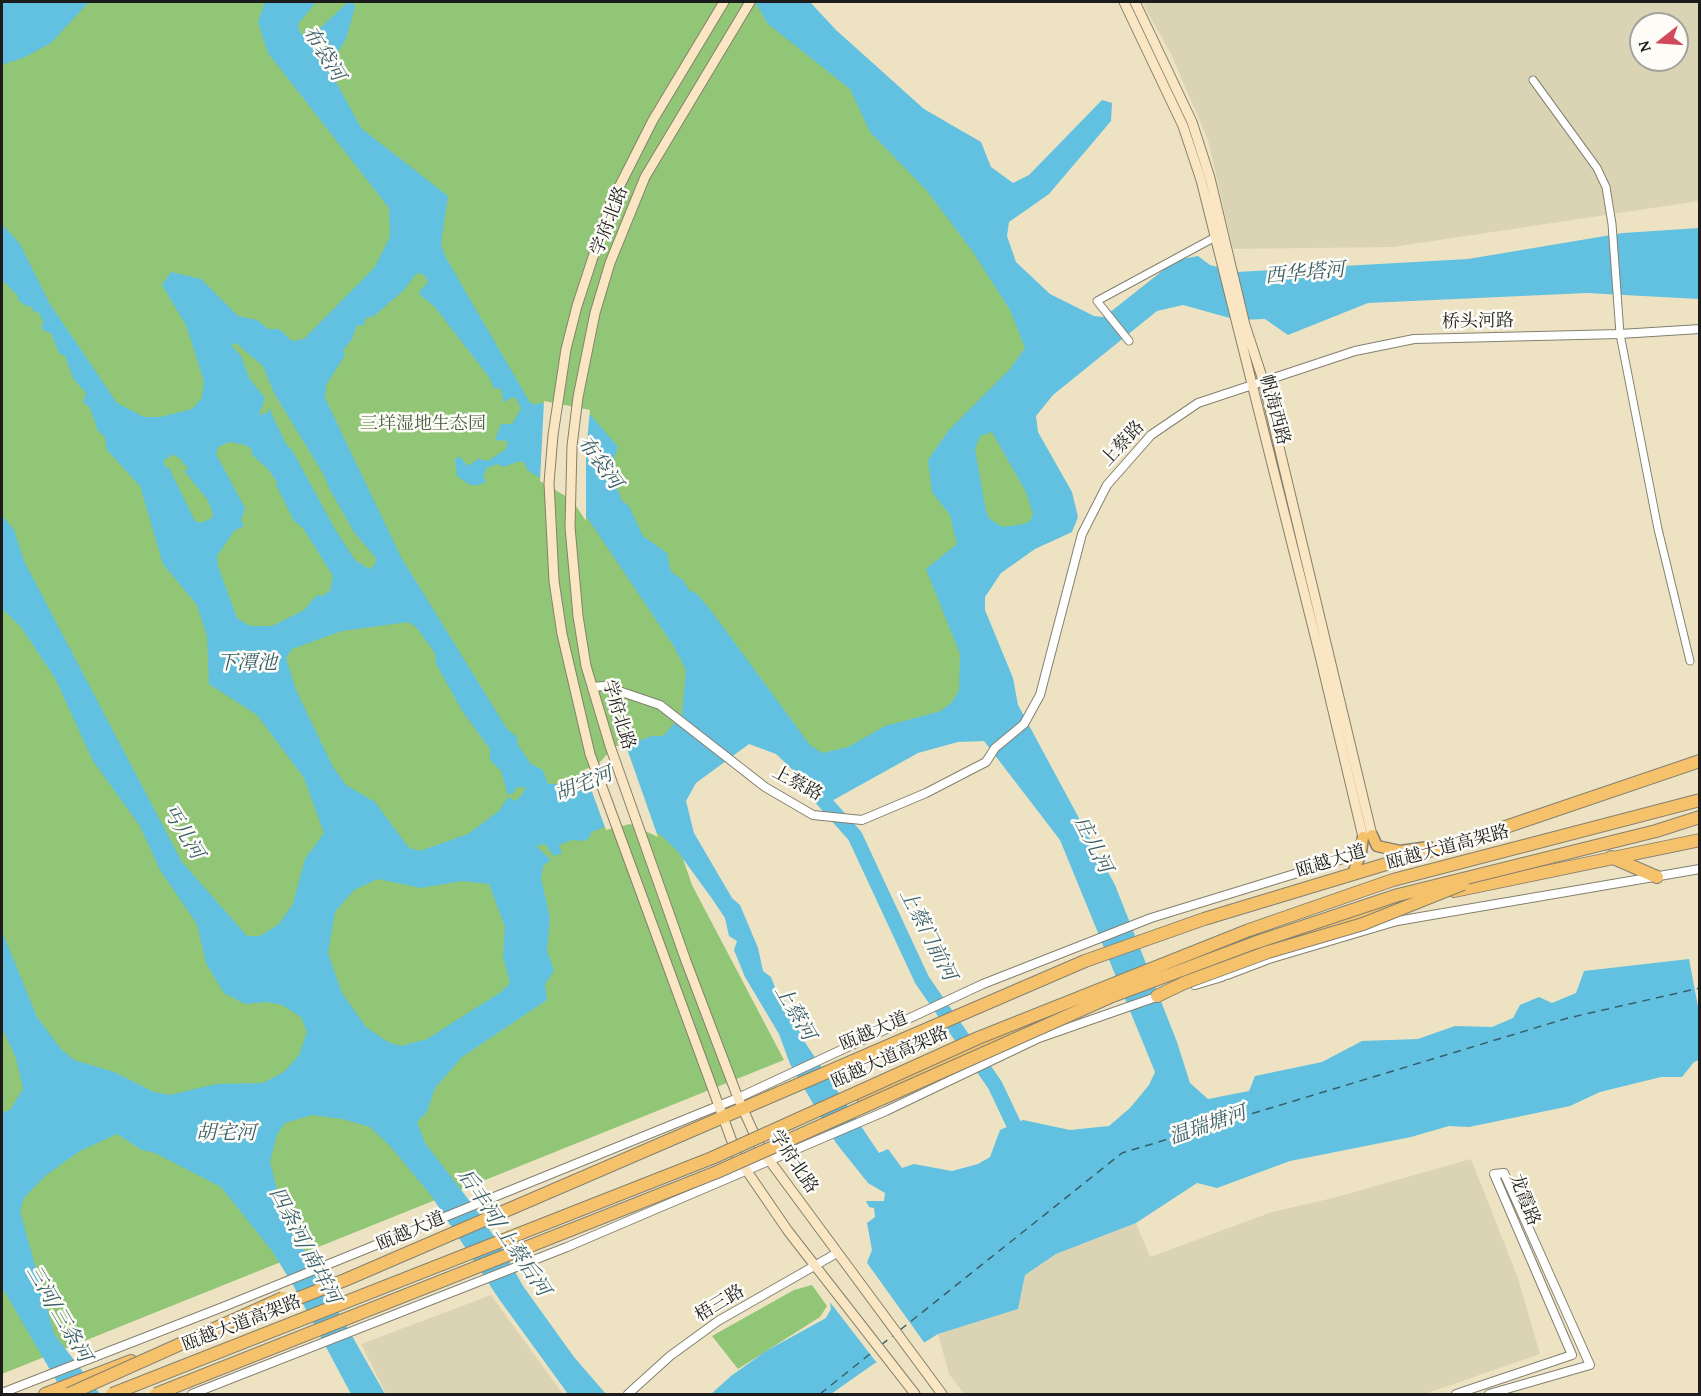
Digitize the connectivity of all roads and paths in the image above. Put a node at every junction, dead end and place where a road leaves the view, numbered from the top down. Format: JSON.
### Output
{"nodes":[{"id":1,"x":724,"y":2,"type":"edge"},
{"id":2,"x":750,"y":2,"type":"edge"},
{"id":3,"x":1124,"y":2,"type":"edge"},
{"id":4,"x":1135,"y":2,"type":"edge"},
{"id":5,"x":1533,"y":80,"type":"dead end"},
{"id":6,"x":1219,"y":235,"type":"junction"},
{"id":7,"x":1241,"y":327,"type":"junction"},
{"id":8,"x":1700,"y":329,"type":"edge"},
{"id":9,"x":1620,"y":334,"type":"junction"},
{"id":10,"x":1129,"y":340,"type":"dead end"},
{"id":11,"x":1263,"y":380,"type":"junction"},
{"id":12,"x":1250,"y":385,"type":"junction"},
{"id":13,"x":1690,"y":661,"type":"dead end"},
{"id":14,"x":592,"y":687,"type":"junction"},
{"id":15,"x":1697,"y":764,"type":"edge"},
{"id":16,"x":1700,"y":800,"type":"edge"},
{"id":17,"x":1700,"y":817,"type":"edge"},
{"id":18,"x":1367,"y":836,"type":"junction"},
{"id":19,"x":1479,"y":836,"type":"junction"},
{"id":20,"x":1700,"y":840,"type":"edge"},
{"id":21,"x":1611,"y":857,"type":"junction"},
{"id":22,"x":1700,"y":869,"type":"edge"},
{"id":23,"x":1494,"y":870,"type":"junction"},
{"id":24,"x":1353,"y":873,"type":"junction"},
{"id":25,"x":1657,"y":877,"type":"junction"},
{"id":26,"x":1255,"y":950,"type":"junction"},
{"id":27,"x":1222,"y":976,"type":"junction"},
{"id":28,"x":1157,"y":996,"type":"junction"},
{"id":29,"x":740,"y":1103,"type":"junction"},
{"id":30,"x":720,"y":1111,"type":"junction"},
{"id":31,"x":761,"y":1149,"type":"junction"},
{"id":32,"x":738,"y":1158,"type":"junction"},
{"id":33,"x":769,"y":1160,"type":"junction"},
{"id":34,"x":746,"y":1170,"type":"junction"},
{"id":35,"x":488,"y":1210,"type":"junction"},
{"id":36,"x":441,"y":1230,"type":"junction"},
{"id":37,"x":837,"y":1253,"type":"junction"},
{"id":38,"x":816,"y":1266,"type":"junction"},
{"id":39,"x":343,"y":1277,"type":"junction"},
{"id":40,"x":2,"y":1393,"type":"edge"},
{"id":41,"x":49,"y":1393,"type":"edge"},
{"id":42,"x":911,"y":1393,"type":"edge"},
{"id":43,"x":69,"y":1395,"type":"edge"},
{"id":44,"x":112,"y":1395,"type":"edge"},
{"id":45,"x":146,"y":1395,"type":"edge"},
{"id":46,"x":156,"y":1395,"type":"edge"},
{"id":47,"x":192,"y":1395,"type":"edge"},
{"id":48,"x":628,"y":1395,"type":"edge"},
{"id":49,"x":942,"y":1395,"type":"edge"},
{"id":50,"x":1456,"y":1395,"type":"edge"},
{"id":51,"x":1489,"y":1395,"type":"edge"}],
"edges":[{"from":1,"to":30,"type":"main road","name":"学府北路"},
{"from":2,"to":14,"type":"main road","name":"学府北路"},
{"from":3,"to":6,"type":"main road","name":"帆海西路"},
{"from":4,"to":6,"type":"main road","name":"帆海西路"},
{"from":5,"to":9,"type":"street"},
{"from":6,"to":7,"type":"main road","name":"帆海西路"},
{"from":6,"to":10,"type":"street"},
{"from":7,"to":11,"type":"main road","name":"帆海西路"},
{"from":7,"to":12,"type":"main road","name":"帆海西路"},
{"from":8,"to":9,"type":"street","name":"桥头河路"},
{"from":9,"to":11,"type":"street","name":"桥头河路"},
{"from":9,"to":13,"type":"street"},
{"from":11,"to":12,"type":"street","name":"上蔡路"},
{"from":11,"to":18,"type":"main road","name":"帆海西路"},
{"from":12,"to":14,"type":"street","name":"上蔡路"},
{"from":12,"to":18,"type":"main road","name":"帆海西路"},
{"from":14,"to":29,"type":"main road","name":"学府北路"},
{"from":15,"to":19,"type":"highway","name":"瓯越大道"},
{"from":16,"to":44,"type":"highway","name":"瓯越大道高架路","bridge":true},
{"from":17,"to":23,"type":"highway","name":"瓯越大道高架路","bridge":true},
{"from":18,"to":19,"type":"main road"},
{"from":18,"to":24,"type":"main road"},
{"from":18,"to":29,"type":"street"},
{"from":19,"to":24,"type":"highway","name":"瓯越大道"},
{"from":20,"to":21,"type":"highway"},
{"from":21,"to":25,"type":"highway"},
{"from":21,"to":26,"type":"highway"},
{"from":22,"to":25,"type":"street"},
{"from":23,"to":28,"type":"highway","bridge":true},
{"from":23,"to":46,"type":"highway","name":"瓯越大道高架路","bridge":true},
{"from":24,"to":29,"type":"highway","name":"瓯越大道"},
{"from":25,"to":27,"type":"street"},
{"from":26,"to":27,"type":"street"},
{"from":26,"to":31,"type":"highway","bridge":true},
{"from":27,"to":28,"type":"street"},
{"from":28,"to":33,"type":"street"},
{"from":29,"to":30,"type":"highway","name":"瓯越大道"},
{"from":29,"to":31,"type":"main road","name":"学府北路"},
{"from":30,"to":32,"type":"main road","name":"学府北路"},
{"from":30,"to":35,"type":"street"},
{"from":30,"to":35,"type":"highway","name":"瓯越大道"},
{"from":31,"to":32,"type":"highway"},
{"from":31,"to":33,"type":"main road","name":"学府北路"},
{"from":32,"to":34,"type":"main road","name":"学府北路"},
{"from":32,"to":45,"type":"highway","bridge":true},
{"from":33,"to":34,"type":"street"},
{"from":33,"to":37,"type":"main road","name":"学府北路"},
{"from":34,"to":38,"type":"main road","name":"学府北路"},
{"from":34,"to":47,"type":"street"},
{"from":35,"to":36,"type":"highway","name":"瓯越大道"},
{"from":35,"to":36,"type":"street"},
{"from":36,"to":39,"type":"highway","name":"瓯越大道"},
{"from":36,"to":40,"type":"street"},
{"from":37,"to":38,"type":"street","name":"梧三路"},
{"from":37,"to":49,"type":"main road","name":"学府北路"},
{"from":38,"to":42,"type":"main road","name":"学府北路"},
{"from":38,"to":48,"type":"street","name":"梧三路"},
{"from":39,"to":41,"type":"highway","name":"瓯越大道"},
{"from":39,"to":43,"type":"highway","bridge":true},
{"from":50,"to":51,"type":"street","name":"龙霞路"}]}
